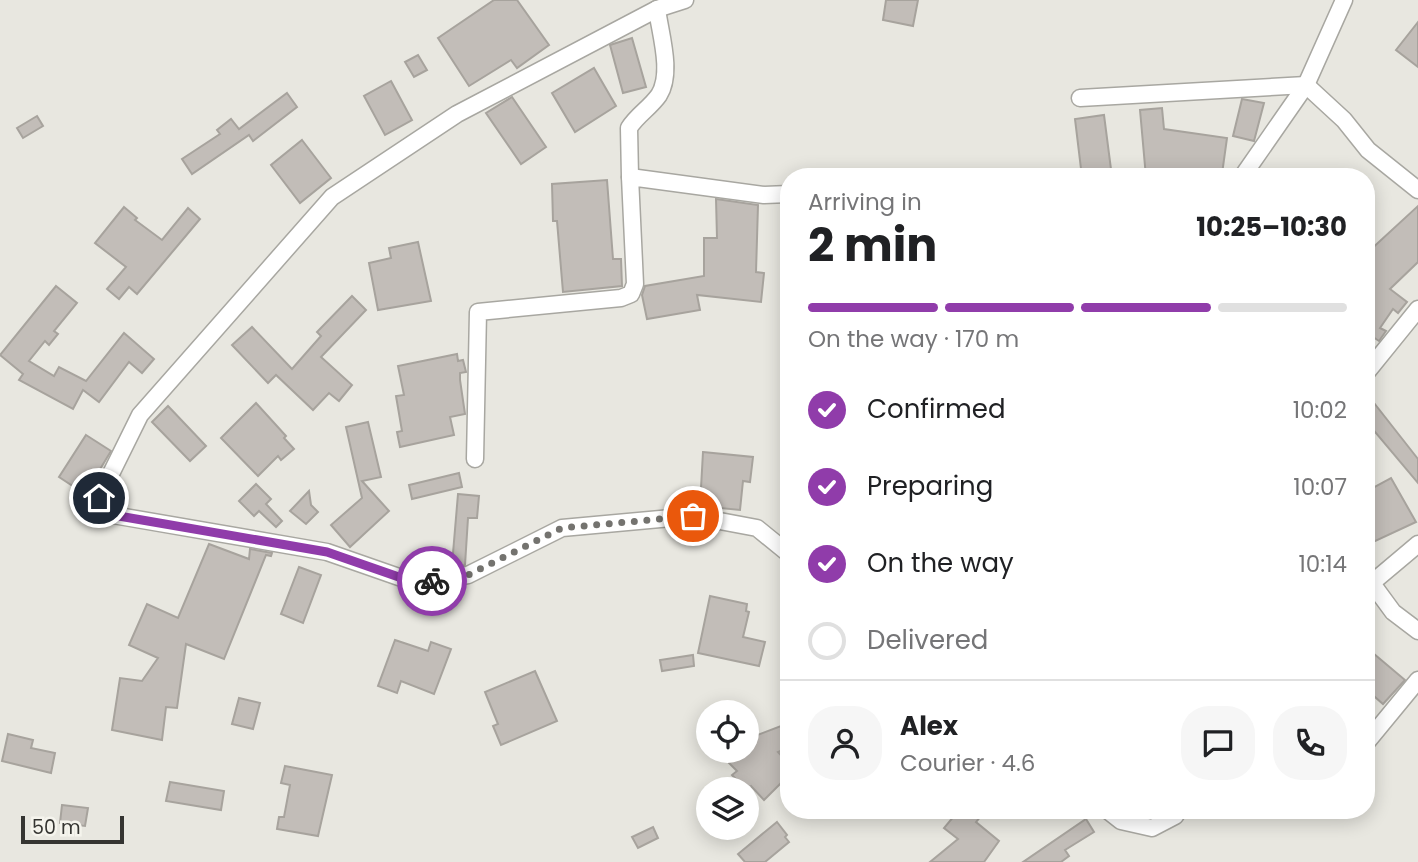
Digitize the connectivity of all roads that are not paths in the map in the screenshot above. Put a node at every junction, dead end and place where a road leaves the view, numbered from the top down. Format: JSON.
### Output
{"nodes":[{"id":1,"x":685,"y":0,"type":"edge"},
{"id":2,"x":1344,"y":0,"type":"edge"},
{"id":3,"x":657,"y":9,"type":"junction"},
{"id":4,"x":1306,"y":85,"type":"junction"},
{"id":5,"x":1080,"y":98,"type":"dead end"},
{"id":6,"x":1248,"y":168,"type":"edge"},
{"id":7,"x":630,"y":177,"type":"junction"},
{"id":8,"x":1418,"y":190,"type":"edge"},
{"id":9,"x":780,"y":194,"type":"edge"},
{"id":10,"x":1418,"y":309,"type":"edge"},
{"id":11,"x":1375,"y":362,"type":"edge"},
{"id":12,"x":475,"y":459,"type":"dead end"},
{"id":13,"x":1418,"y":544,"type":"edge"},
{"id":14,"x":780,"y":547,"type":"edge"},
{"id":15,"x":1375,"y":580,"type":"edge"},
{"id":16,"x":1375,"y":592,"type":"edge"},
{"id":17,"x":1418,"y":631,"type":"edge"},
{"id":18,"x":1418,"y":680,"type":"edge"},
{"id":19,"x":1375,"y":732,"type":"edge"},
{"id":20,"x":1118,"y":819,"type":"edge"},
{"id":21,"x":1169,"y":819,"type":"edge"}],
"edges":[{"from":1,"to":3,"type":"street"},
{"from":2,"to":4,"type":"street"},
{"from":3,"to":7,"type":"street"},
{"from":3,"to":14,"type":"street"},
{"from":4,"to":5,"type":"street"},
{"from":4,"to":6,"type":"street"},
{"from":4,"to":8,"type":"street"},
{"from":7,"to":9,"type":"street"},
{"from":7,"to":12,"type":"street"},
{"from":10,"to":11,"type":"street"},
{"from":13,"to":15,"type":"street"},
{"from":16,"to":17,"type":"street"},
{"from":18,"to":19,"type":"street"},
{"from":20,"to":21,"type":"street"}]}
